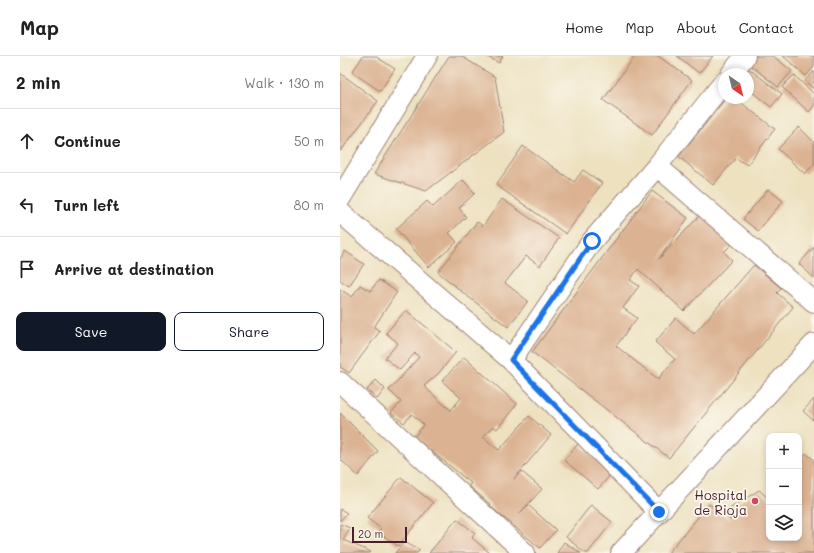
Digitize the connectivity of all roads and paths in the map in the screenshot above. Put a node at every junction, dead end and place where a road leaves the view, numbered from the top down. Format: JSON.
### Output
{"nodes":[{"id":1,"x":427,"y":56,"type":"edge"},
{"id":2,"x":745,"y":56,"type":"edge"},
{"id":3,"x":736,"y":68,"type":"edge"},
{"id":4,"x":718,"y":90,"type":"edge"},
{"id":5,"x":657,"y":166,"type":"junction"},
{"id":6,"x":340,"y":199,"type":"edge"},
{"id":7,"x":340,"y":212,"type":"edge"},
{"id":8,"x":814,"y":302,"type":"edge"},
{"id":9,"x":814,"y":344,"type":"edge"},
{"id":10,"x":511,"y":360,"type":"junction"},
{"id":11,"x":340,"y":382,"type":"edge"},
{"id":12,"x":659,"y":512,"type":"junction"},
{"id":13,"x":525,"y":553,"type":"edge"},
{"id":14,"x":621,"y":553,"type":"edge"}],
"edges":[{"from":1,"to":6,"type":"street"},
{"from":2,"to":3,"type":"street"},
{"from":4,"to":5,"type":"street"},
{"from":5,"to":8,"type":"street"},
{"from":5,"to":10,"type":"street"},
{"from":7,"to":10,"type":"street"},
{"from":9,"to":12,"type":"street"},
{"from":10,"to":12,"type":"street"},
{"from":11,"to":13,"type":"street"},
{"from":12,"to":14,"type":"street"}]}
